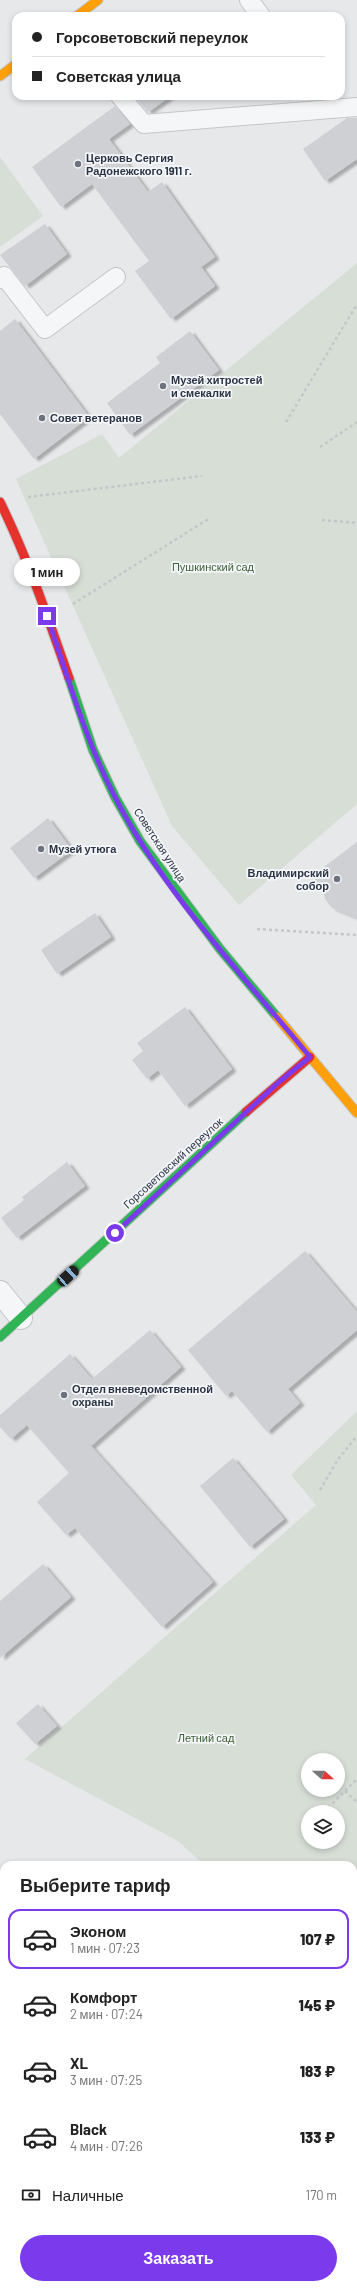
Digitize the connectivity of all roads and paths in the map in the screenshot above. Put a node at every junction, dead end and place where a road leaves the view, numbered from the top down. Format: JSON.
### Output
{"nodes":[{"id":1,"x":98,"y":0,"type":"edge"},
{"id":2,"x":249,"y":0,"type":"edge"},
{"id":3,"x":83,"y":12,"type":"edge"},
{"id":4,"x":258,"y":12,"type":"edge"},
{"id":5,"x":12,"y":67,"type":"edge"},
{"id":6,"x":0,"y":76,"type":"edge"},
{"id":7,"x":123,"y":100,"type":"edge"},
{"id":8,"x":357,"y":107,"type":"edge"},
{"id":9,"x":116,"y":277,"type":"dead end"},
{"id":10,"x":0,"y":279,"type":"edge"},
{"id":11,"x":357,"y":304,"type":"edge"},
{"id":12,"x":286,"y":422,"type":"dead end"},
{"id":13,"x":357,"y":422,"type":"edge"},
{"id":14,"x":320,"y":447,"type":"dead end"},
{"id":15,"x":202,"y":476,"type":"dead end"},
{"id":16,"x":22,"y":498,"type":"dead end"},
{"id":17,"x":0,"y":502,"type":"edge"},
{"id":18,"x":210,"y":518,"type":"dead end"},
{"id":19,"x":322,"y":520,"type":"dead end"},
{"id":20,"x":357,"y":523,"type":"edge"},
{"id":21,"x":70,"y":606,"type":"dead end"},
{"id":22,"x":256,"y":929,"type":"dead end"},
{"id":23,"x":357,"y":934,"type":"edge"},
{"id":24,"x":310,"y":1057,"type":"junction"},
{"id":25,"x":357,"y":1113,"type":"edge"},
{"id":26,"x":0,"y":1292,"type":"edge"},
{"id":27,"x":21,"y":1318,"type":"junction"},
{"id":28,"x":0,"y":1336,"type":"edge"},
{"id":29,"x":357,"y":1436,"type":"edge"},
{"id":30,"x":320,"y":1490,"type":"dead end"},
{"id":31,"x":357,"y":1779,"type":"edge"},
{"id":32,"x":345,"y":1791,"type":"joint"},
{"id":33,"x":339,"y":1797,"type":"edge"},
{"id":34,"x":357,"y":1802,"type":"edge"},
{"id":35,"x":331,"y":1805,"type":"edge"}],
"edges":[{"from":1,"to":3,"type":"main road"},
{"from":2,"to":4,"type":"lane"},
{"from":5,"to":6,"type":"main road"},
{"from":7,"to":8,"type":"lane"},
{"from":9,"to":10,"type":"lane"},
{"from":11,"to":12,"type":"path"},
{"from":13,"to":14,"type":"path"},
{"from":15,"to":16,"type":"path"},
{"from":17,"to":24,"type":"main road","name":"Советская улица"},
{"from":18,"to":21,"type":"path"},
{"from":19,"to":20,"type":"path"},
{"from":22,"to":23,"type":"path"},
{"from":24,"to":25,"type":"main road","name":"Советская улица"},
{"from":24,"to":27,"type":"main road","name":"Горсоветовский переулок"},
{"from":26,"to":27,"type":"street"},
{"from":27,"to":28,"type":"main road","name":"Горсоветовский переулок"},
{"from":29,"to":30,"type":"path"},
{"from":31,"to":32,"type":"path"},
{"from":32,"to":34,"type":"path"},
{"from":33,"to":35,"type":"path"}]}
